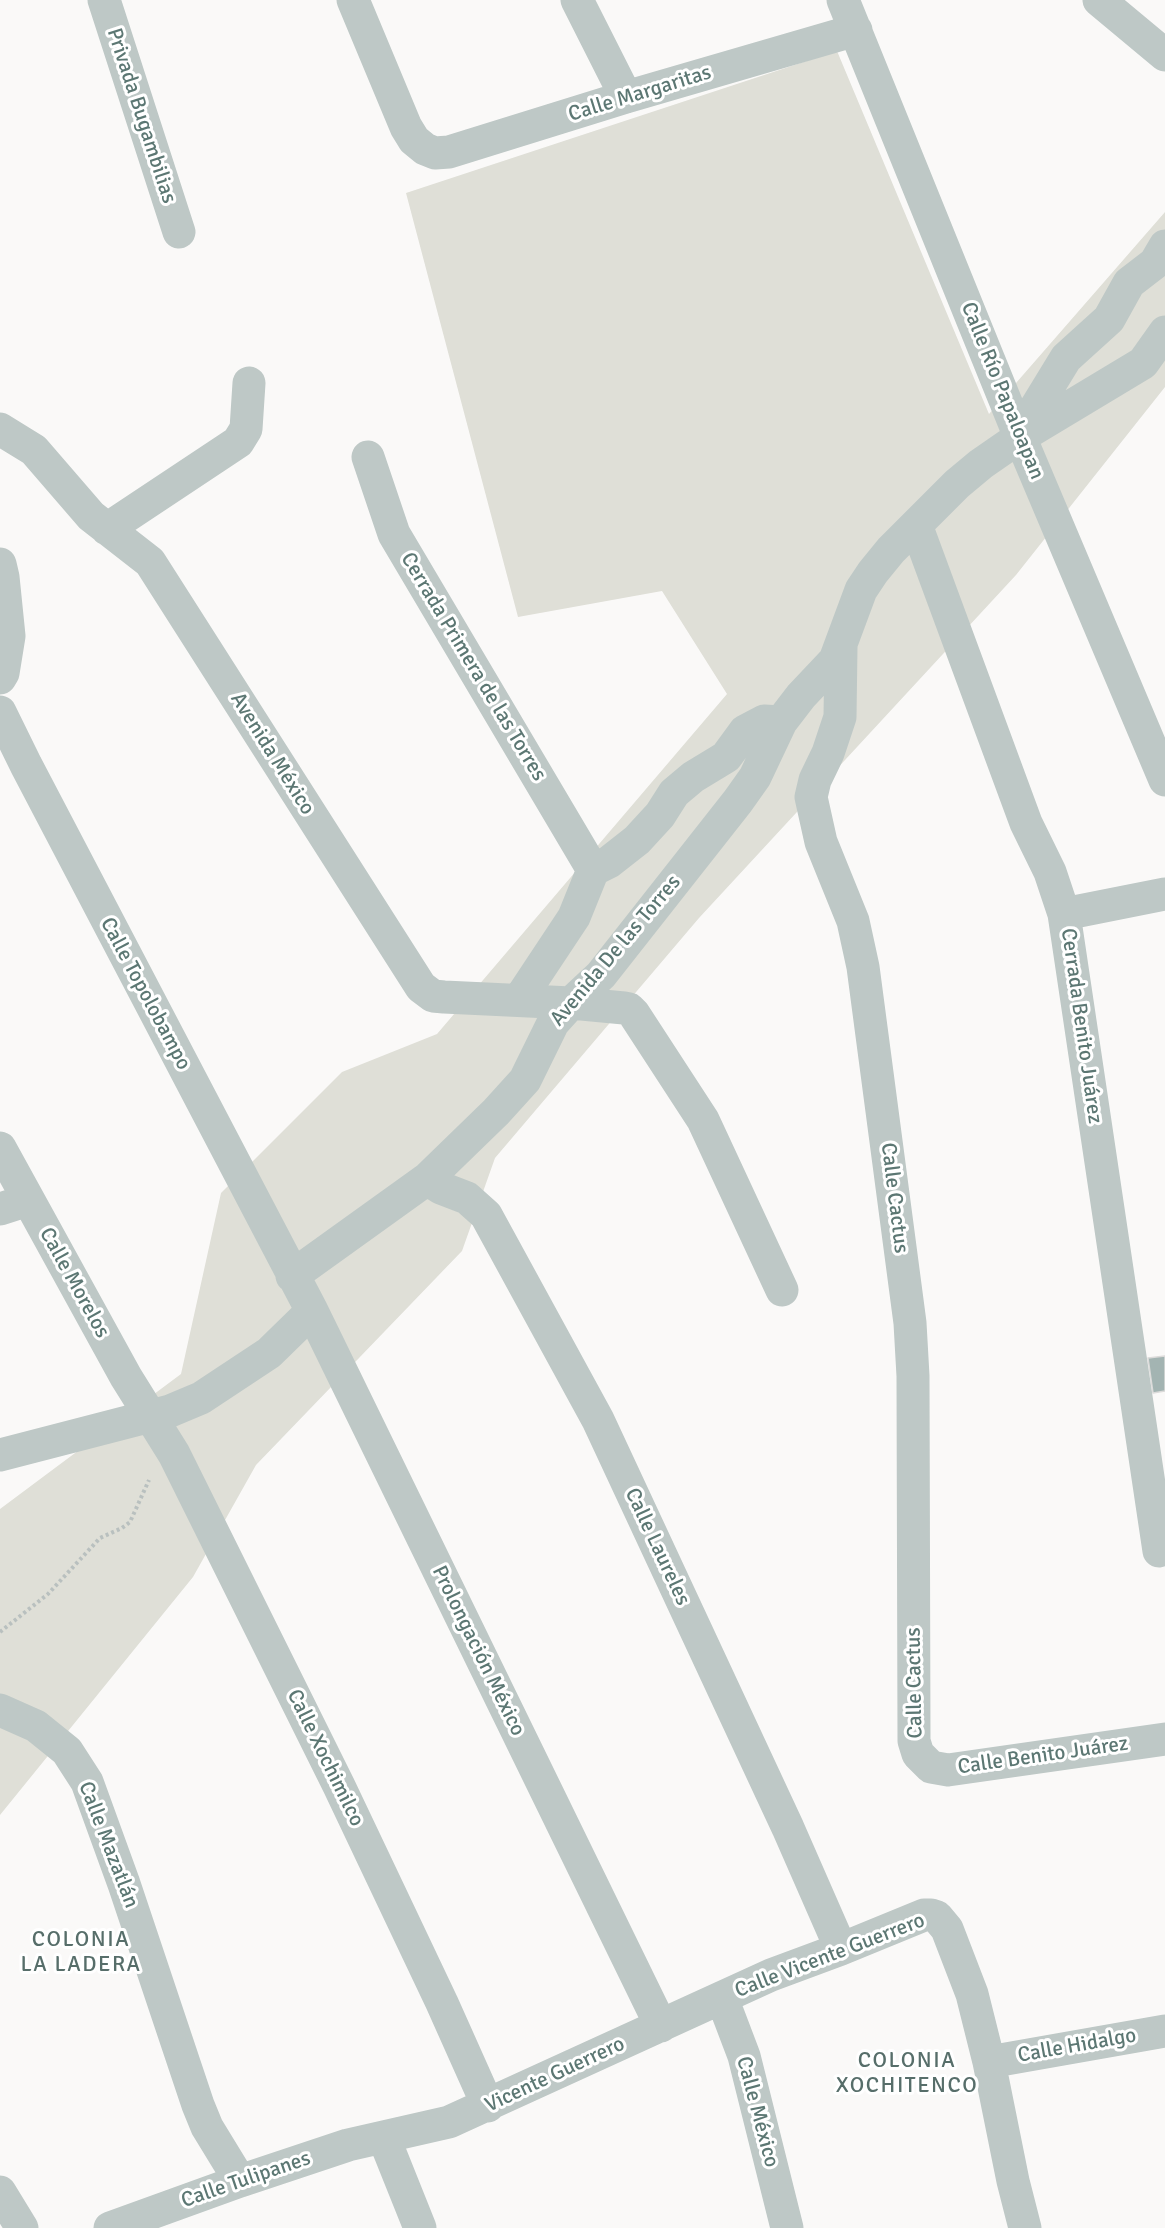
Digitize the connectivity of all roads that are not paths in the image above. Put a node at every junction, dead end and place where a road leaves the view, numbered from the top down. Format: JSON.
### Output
{"nodes":[{"id":1,"x":104,"y":0,"type":"edge"},
{"id":2,"x":353,"y":0,"type":"edge"},
{"id":3,"x":577,"y":0,"type":"edge"},
{"id":4,"x":843,"y":0,"type":"edge"},
{"id":5,"x":1099,"y":0,"type":"edge"},
{"id":6,"x":856,"y":30,"type":"junction"},
{"id":7,"x":1165,"y":55,"type":"edge"},
{"id":8,"x":626,"y":97,"type":"junction"},
{"id":9,"x":179,"y":232,"type":"dead end"},
{"id":10,"x":1165,"y":246,"type":"edge"},
{"id":11,"x":1165,"y":332,"type":"edge"},
{"id":12,"x":1154,"y":371,"type":"edge"},
{"id":13,"x":249,"y":383,"type":"dead end"},
{"id":14,"x":0,"y":429,"type":"edge"},
{"id":15,"x":1020,"y":437,"type":"junction"},
{"id":16,"x":368,"y":457,"type":"dead end"},
{"id":17,"x":916,"y":525,"type":"junction"},
{"id":18,"x":106,"y":529,"type":"junction"},
{"id":19,"x":0,"y":564,"type":"edge"},
{"id":20,"x":841,"y":647,"type":"junction"},
{"id":21,"x":0,"y":678,"type":"edge"},
{"id":22,"x":0,"y":712,"type":"edge"},
{"id":23,"x":781,"y":722,"type":"junction"},
{"id":24,"x":1165,"y":780,"type":"edge"},
{"id":25,"x":593,"y":870,"type":"junction"},
{"id":26,"x":1165,"y":894,"type":"edge"},
{"id":27,"x":1064,"y":914,"type":"junction"},
{"id":28,"x":519,"y":1000,"type":"junction"},
{"id":29,"x":571,"y":1003,"type":"junction"},
{"id":30,"x":0,"y":1148,"type":"edge"},
{"id":31,"x":427,"y":1179,"type":"junction"},
{"id":32,"x":14,"y":1205,"type":"edge"},
{"id":33,"x":292,"y":1276,"type":"junction"},
{"id":34,"x":782,"y":1290,"type":"dead end"},
{"id":35,"x":312,"y":1311,"type":"junction"},
{"id":36,"x":152,"y":1416,"type":"junction"},
{"id":37,"x":0,"y":1455,"type":"edge"},
{"id":38,"x":1159,"y":1551,"type":"dead end"},
{"id":39,"x":0,"y":1710,"type":"edge"},
{"id":40,"x":1165,"y":1739,"type":"edge"},
{"id":41,"x":923,"y":1761,"type":"joint"},
{"id":42,"x":841,"y":1949,"type":"junction"},
{"id":43,"x":722,"y":1998,"type":"junction"},
{"id":44,"x":661,"y":2026,"type":"junction"},
{"id":45,"x":1165,"y":2031,"type":"edge"},
{"id":46,"x":989,"y":2062,"type":"junction"},
{"id":47,"x":488,"y":2106,"type":"junction"},
{"id":48,"x":384,"y":2138,"type":"junction"},
{"id":49,"x":240,"y":2181,"type":"junction"},
{"id":50,"x":0,"y":2192,"type":"edge"},
{"id":51,"x":22,"y":2228,"type":"edge"},
{"id":52,"x":110,"y":2228,"type":"edge"},
{"id":53,"x":420,"y":2228,"type":"edge"},
{"id":54,"x":787,"y":2228,"type":"edge"},
{"id":55,"x":1025,"y":2228,"type":"edge"}],
"edges":[{"from":1,"to":9,"type":"street","name":"Privada Bugambilias"},
{"from":2,"to":8,"type":"street","name":"Calle Margaritas"},
{"from":3,"to":8,"type":"street"},
{"from":4,"to":6,"type":"street","name":"Calle Río Papaloapan"},
{"from":5,"to":7,"type":"street"},
{"from":6,"to":8,"type":"street","name":"Calle Margaritas"},
{"from":6,"to":15,"type":"street","name":"Calle Río Papaloapan"},
{"from":10,"to":15,"type":"street","name":"Avenida De las Torres"},
{"from":11,"to":12,"type":"street","name":"Avenida De las Torres"},
{"from":12,"to":15,"type":"street","name":"Avenida De las Torres"},
{"from":13,"to":18,"type":"street"},
{"from":14,"to":18,"type":"street","name":"Avenida México"},
{"from":15,"to":17,"type":"street","name":"Avenida De las Torres"},
{"from":15,"to":24,"type":"street","name":"Calle Río Papaloapan"},
{"from":16,"to":25,"type":"street","name":"Cerrada Primera de las Torres"},
{"from":17,"to":20,"type":"street","name":"Avenida De las Torres"},
{"from":17,"to":27,"type":"street","name":"Cerrada Benito Juárez"},
{"from":18,"to":28,"type":"street","name":"Avenida México"},
{"from":19,"to":21,"type":"street"},
{"from":20,"to":23,"type":"street","name":"Avenida De las Torres"},
{"from":20,"to":41,"type":"street","name":"Calle Cactus"},
{"from":22,"to":33,"type":"street","name":"Calle Topolobampo"},
{"from":23,"to":25,"type":"street"},
{"from":23,"to":29,"type":"street","name":"Avenida De las Torres"},
{"from":25,"to":28,"type":"street","name":"Avenida De las Torres"},
{"from":26,"to":27,"type":"street"},
{"from":27,"to":38,"type":"street","name":"Cerrada Benito Juárez"},
{"from":28,"to":29,"type":"street","name":"Avenida México"},
{"from":29,"to":31,"type":"street","name":"Avenida De las Torres"},
{"from":29,"to":34,"type":"street","name":"Avenida México"},
{"from":30,"to":32,"type":"street","name":"Calle Morelos"},
{"from":31,"to":33,"type":"street","name":"Avenida De las Torres"},
{"from":31,"to":42,"type":"street","name":"Calle Laureles"},
{"from":32,"to":36,"type":"street","name":"Calle Morelos"},
{"from":33,"to":35,"type":"street","name":"Prolongación México"},
{"from":35,"to":36,"type":"street"},
{"from":35,"to":44,"type":"street","name":"Prolongación México"},
{"from":36,"to":37,"type":"street"},
{"from":36,"to":47,"type":"street","name":"Calle Xochimilco"},
{"from":39,"to":49,"type":"street","name":"Calle Mazatlán"},
{"from":40,"to":41,"type":"street","name":"Calle Benito Juárez"},
{"from":42,"to":43,"type":"street","name":"Calle Vicente Guerrero"},
{"from":42,"to":46,"type":"street","name":"Calle Vicente Guerrero"},
{"from":43,"to":44,"type":"street","name":"Vicente Guerrero"},
{"from":43,"to":54,"type":"street","name":"Calle México"},
{"from":44,"to":47,"type":"street","name":"Vicente Guerrero"},
{"from":45,"to":46,"type":"street","name":"Calle Hidalgo"},
{"from":46,"to":55,"type":"street"},
{"from":47,"to":48,"type":"street","name":"Vicente Guerrero"},
{"from":48,"to":49,"type":"street","name":"Calle Tulipanes"},
{"from":48,"to":53,"type":"street"},
{"from":49,"to":52,"type":"street","name":"Calle Tulipanes"},
{"from":50,"to":51,"type":"street"}]}
